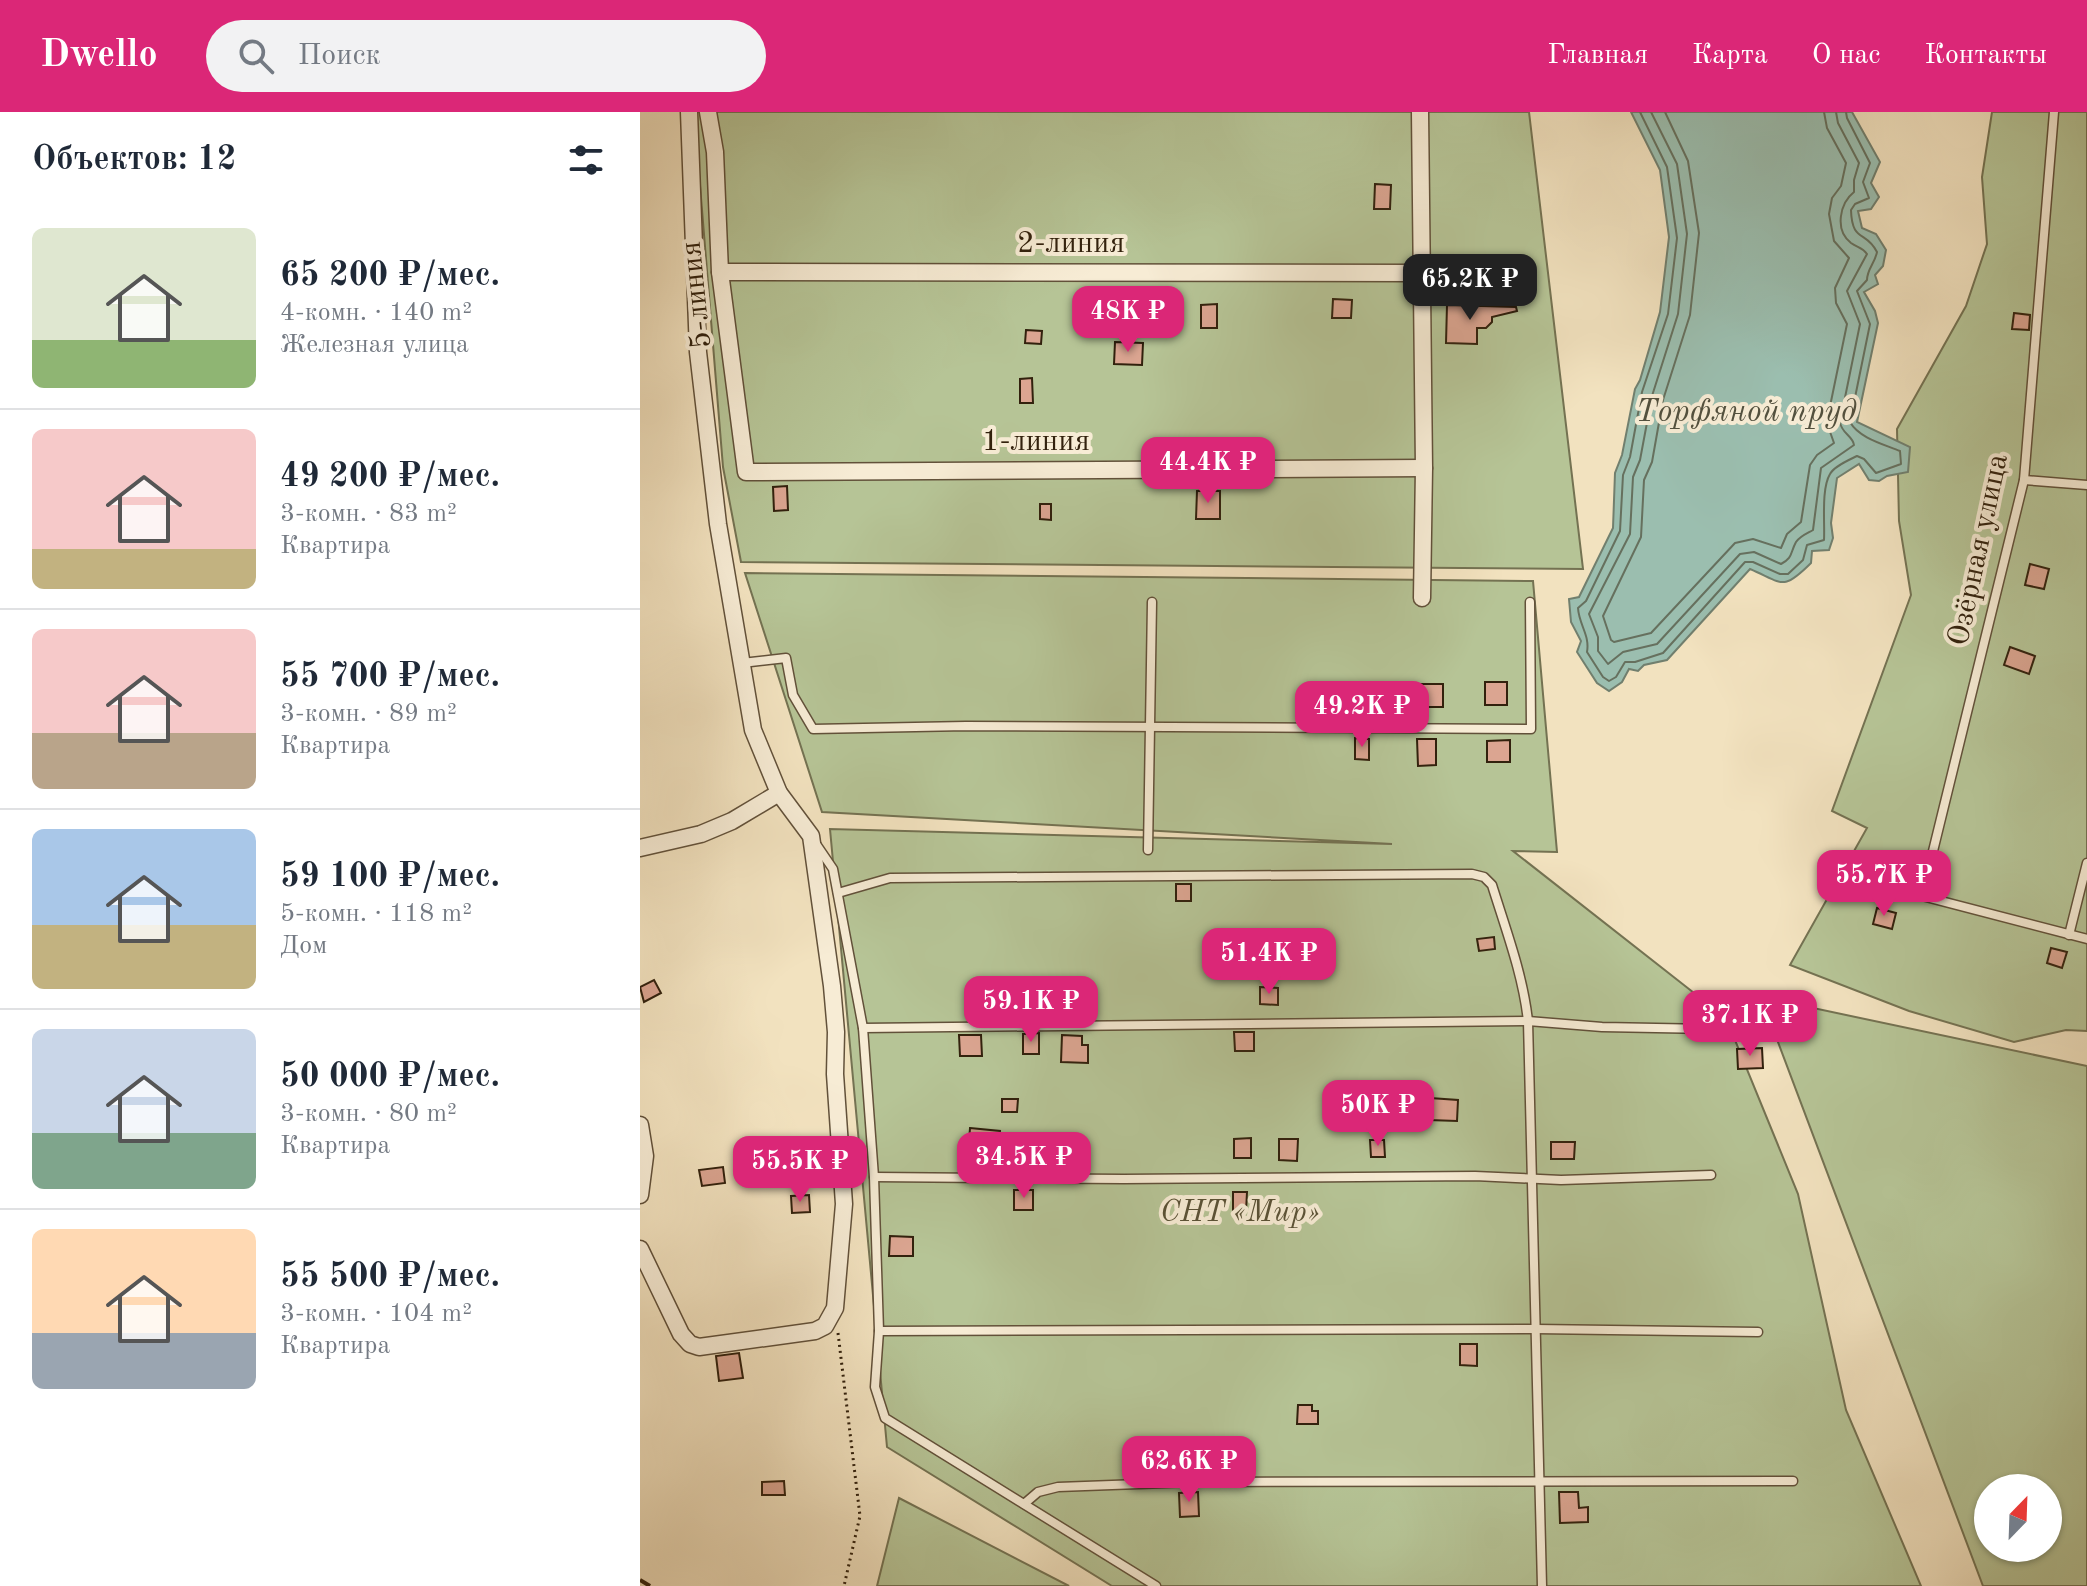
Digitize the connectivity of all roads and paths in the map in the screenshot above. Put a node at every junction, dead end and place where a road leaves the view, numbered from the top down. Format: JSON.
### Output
{"nodes":[{"id":1,"x":689,"y":112,"type":"edge"},
{"id":2,"x":708,"y":112,"type":"edge"},
{"id":3,"x":1420,"y":112,"type":"edge"},
{"id":4,"x":2054,"y":112,"type":"edge"},
{"id":5,"x":720,"y":272,"type":"junction"},
{"id":6,"x":1421,"y":273,"type":"junction"},
{"id":7,"x":1424,"y":468,"type":"junction"},
{"id":8,"x":746,"y":472,"type":"joint"},
{"id":9,"x":2024,"y":480,"type":"junction"},
{"id":10,"x":2087,"y":485,"type":"edge"},
{"id":11,"x":1422,"y":598,"type":"dead end"},
{"id":12,"x":1152,"y":602,"type":"dead end"},
{"id":13,"x":1530,"y":602,"type":"dead end"},
{"id":14,"x":741,"y":663,"type":"junction"},
{"id":15,"x":1150,"y":728,"type":"junction"},
{"id":16,"x":779,"y":793,"type":"junction"},
{"id":17,"x":811,"y":836,"type":"junction"},
{"id":18,"x":640,"y":848,"type":"edge"},
{"id":19,"x":1148,"y":850,"type":"dead end"},
{"id":20,"x":2087,"y":863,"type":"edge"},
{"id":21,"x":838,"y":893,"type":"junction"},
{"id":22,"x":2069,"y":935,"type":"junction"},
{"id":23,"x":2087,"y":939,"type":"edge"},
{"id":24,"x":1528,"y":1021,"type":"junction"},
{"id":25,"x":863,"y":1028,"type":"junction"},
{"id":26,"x":1710,"y":1029,"type":"dead end"},
{"id":27,"x":640,"y":1125,"type":"edge"},
{"id":28,"x":1711,"y":1175,"type":"dead end"},
{"id":29,"x":874,"y":1177,"type":"junction"},
{"id":30,"x":1532,"y":1178,"type":"junction"},
{"id":31,"x":640,"y":1195,"type":"edge"},
{"id":32,"x":640,"y":1249,"type":"edge"},
{"id":33,"x":835,"y":1308,"type":"junction"},
{"id":34,"x":1536,"y":1329,"type":"junction"},
{"id":35,"x":879,"y":1331,"type":"junction"},
{"id":36,"x":1758,"y":1332,"type":"dead end"},
{"id":37,"x":1793,"y":1481,"type":"dead end"},
{"id":38,"x":1541,"y":1482,"type":"junction"},
{"id":39,"x":1024,"y":1504,"type":"junction"},
{"id":40,"x":844,"y":1586,"type":"edge"},
{"id":41,"x":1156,"y":1586,"type":"edge"},
{"id":42,"x":1542,"y":1586,"type":"edge"}],
"edges":[{"from":1,"to":14,"type":"street"},
{"from":2,"to":5,"type":"street","name":"5-линия"},
{"from":3,"to":6,"type":"street"},
{"from":4,"to":9,"type":"lane","name":"Озёрная улица"},
{"from":5,"to":6,"type":"street","name":"2-линия"},
{"from":5,"to":8,"type":"street","name":"5-линия"},
{"from":6,"to":7,"type":"street"},
{"from":7,"to":8,"type":"street","name":"1-линия"},
{"from":7,"to":11,"type":"street"},
{"from":9,"to":10,"type":"lane"},
{"from":9,"to":22,"type":"lane","name":"Озёрная улица"},
{"from":12,"to":15,"type":"lane"},
{"from":13,"to":15,"type":"lane"},
{"from":14,"to":15,"type":"lane"},
{"from":14,"to":16,"type":"street"},
{"from":15,"to":19,"type":"lane"},
{"from":16,"to":17,"type":"street"},
{"from":16,"to":18,"type":"street"},
{"from":17,"to":21,"type":"lane"},
{"from":17,"to":33,"type":"street"},
{"from":20,"to":22,"type":"lane"},
{"from":21,"to":24,"type":"lane"},
{"from":21,"to":25,"type":"lane"},
{"from":22,"to":23,"type":"lane"},
{"from":24,"to":25,"type":"lane"},
{"from":24,"to":26,"type":"lane"},
{"from":24,"to":30,"type":"lane"},
{"from":25,"to":29,"type":"lane"},
{"from":27,"to":31,"type":"street"},
{"from":28,"to":30,"type":"lane"},
{"from":29,"to":30,"type":"lane"},
{"from":29,"to":35,"type":"lane"},
{"from":30,"to":34,"type":"lane"},
{"from":32,"to":33,"type":"street"},
{"from":33,"to":40,"type":"path"},
{"from":34,"to":35,"type":"lane"},
{"from":34,"to":36,"type":"lane"},
{"from":34,"to":38,"type":"lane"},
{"from":35,"to":39,"type":"lane"},
{"from":37,"to":38,"type":"lane"},
{"from":38,"to":39,"type":"lane"},
{"from":38,"to":42,"type":"lane"},
{"from":39,"to":41,"type":"lane"}]}
